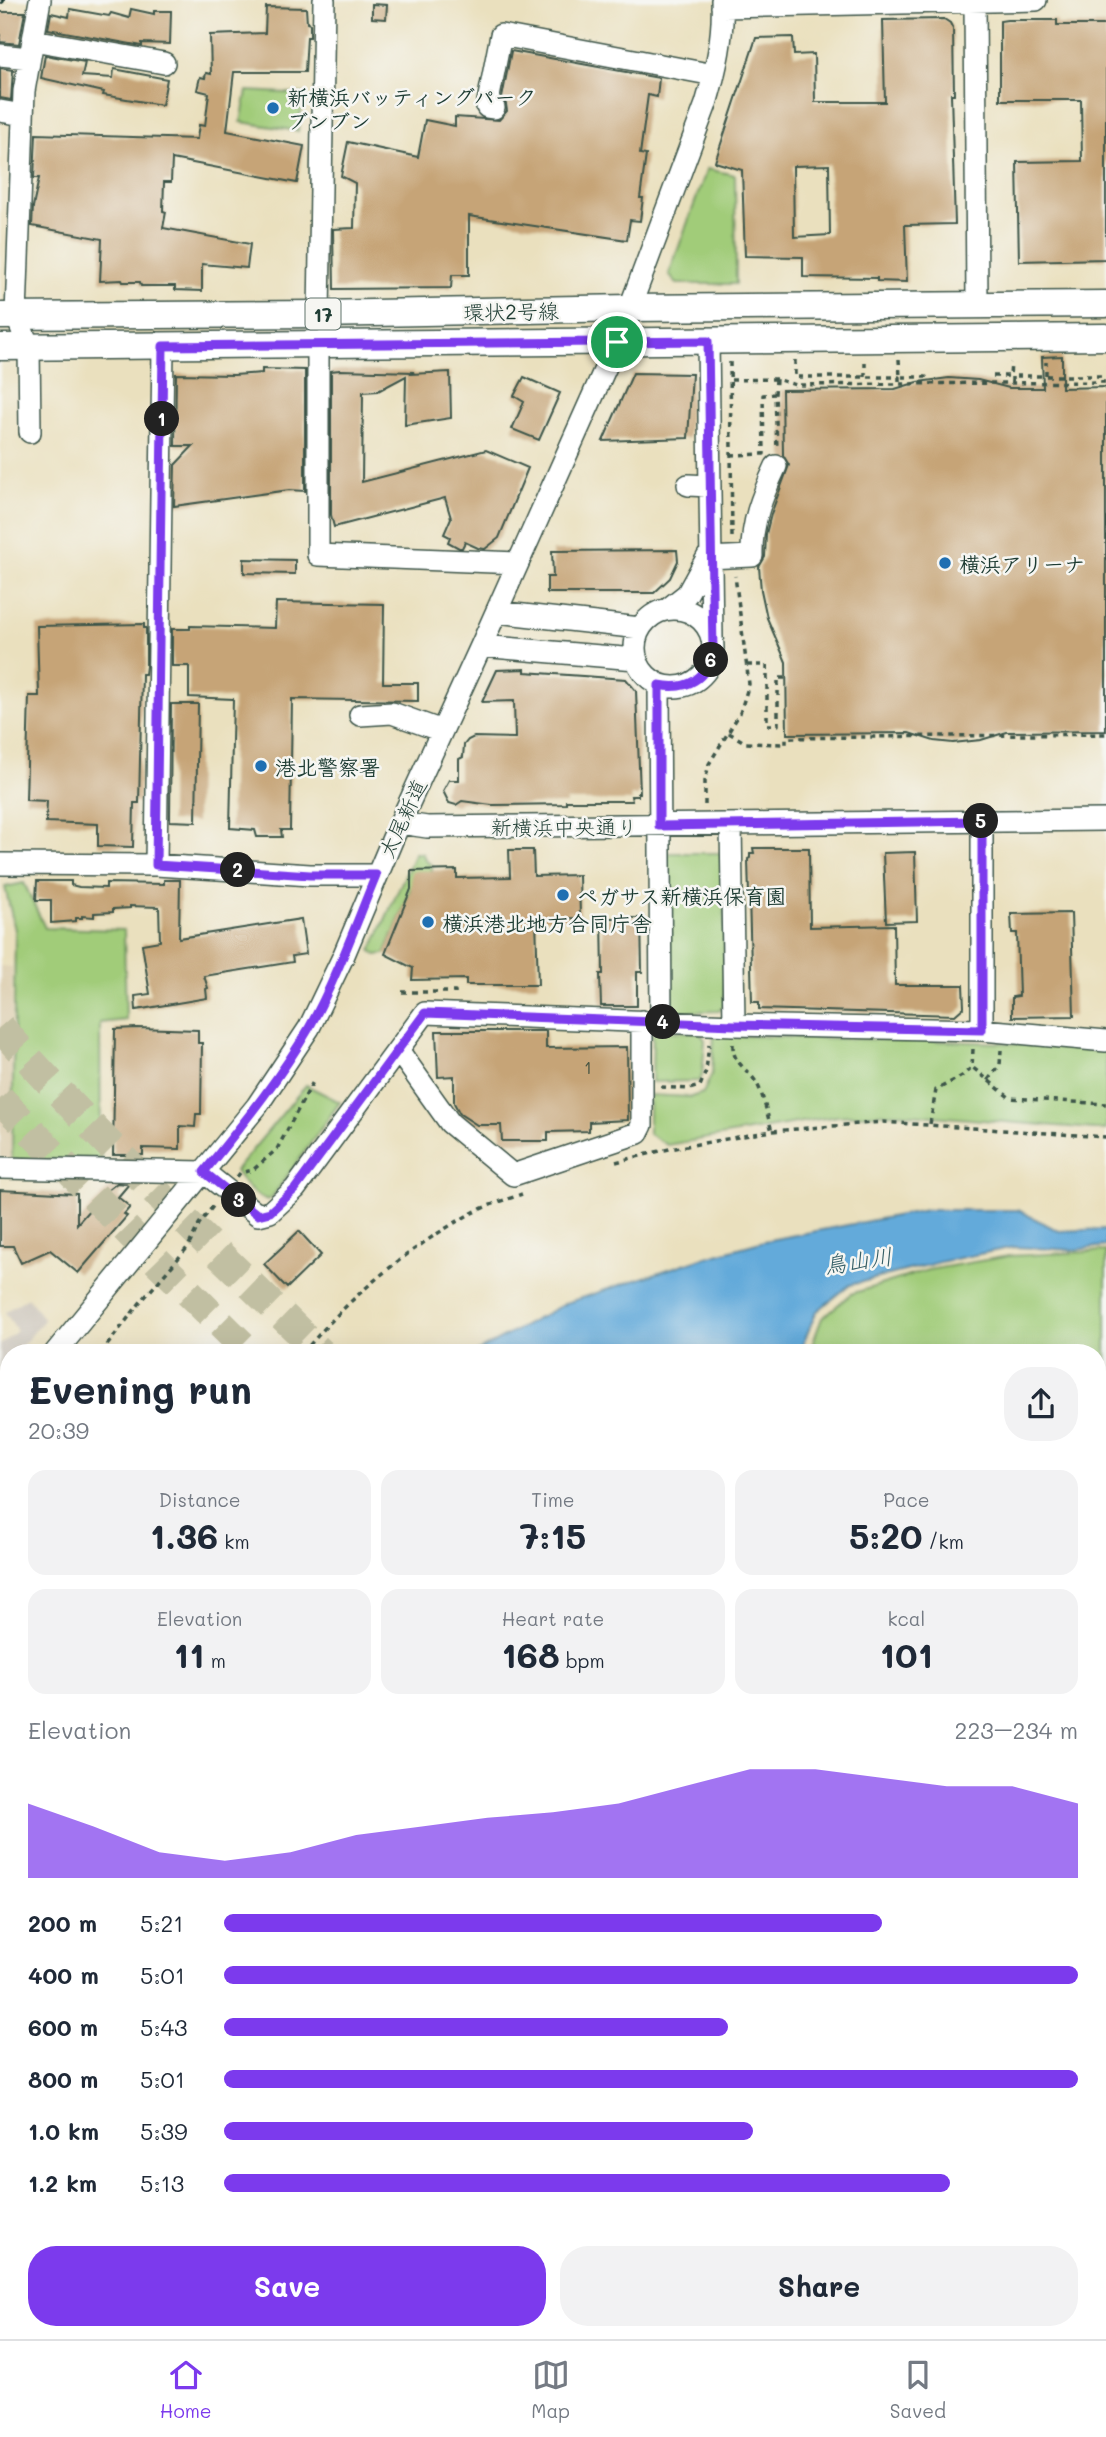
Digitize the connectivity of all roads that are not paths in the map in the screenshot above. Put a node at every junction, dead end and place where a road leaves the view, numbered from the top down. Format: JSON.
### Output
{"nodes":[{"id":1,"x":40,"y":0,"type":"edge"},
{"id":2,"x":324,"y":0,"type":"edge"},
{"id":3,"x":1036,"y":0,"type":"edge"},
{"id":4,"x":911,"y":1,"type":"edge"},
{"id":5,"x":975,"y":1,"type":"edge"},
{"id":6,"x":722,"y":4,"type":"edge"},
{"id":7,"x":31,"y":49,"type":"junction"},
{"id":8,"x":0,"y":55,"type":"edge"},
{"id":9,"x":164,"y":63,"type":"dead end"},
{"id":10,"x":714,"y":75,"type":"junction"},
{"id":11,"x":494,"y":108,"type":"dead end"},
{"id":12,"x":0,"y":111,"type":"edge"},
{"id":13,"x":23,"y":115,"type":"junction"},
{"id":14,"x":1106,"y":304,"type":"edge"},
{"id":15,"x":977,"y":305,"type":"junction"},
{"id":16,"x":630,"y":308,"type":"junction"},
{"id":17,"x":319,"y":314,"type":"junction"},
{"id":18,"x":8,"y":316,"type":"edge"},
{"id":19,"x":1106,"y":337,"type":"edge"},
{"id":20,"x":708,"y":341,"type":"junction"},
{"id":21,"x":617,"y":342,"type":"junction"},
{"id":22,"x":318,"y":344,"type":"junction"},
{"id":23,"x":163,"y":346,"type":"junction"},
{"id":24,"x":0,"y":347,"type":"edge"},
{"id":25,"x":29,"y":347,"type":"junction"},
{"id":26,"x":30,"y":432,"type":"dead end"},
{"id":27,"x":780,"y":458,"type":"road end"},
{"id":28,"x":688,"y":485,"type":"dead end"},
{"id":29,"x":710,"y":486,"type":"junction"},
{"id":30,"x":709,"y":554,"type":"junction"},
{"id":31,"x":518,"y":564,"type":"junction"},
{"id":32,"x":668,"y":609,"type":"junction"},
{"id":33,"x":496,"y":612,"type":"junction"},
{"id":34,"x":640,"y":628,"type":"junction"},
{"id":35,"x":712,"y":639,"type":"junction"},
{"id":36,"x":481,"y":646,"type":"junction"},
{"id":37,"x":636,"y":659,"type":"junction"},
{"id":38,"x":659,"y":685,"type":"junction"},
{"id":39,"x":360,"y":715,"type":"dead end"},
{"id":40,"x":442,"y":731,"type":"junction"},
{"id":41,"x":1106,"y":820,"type":"edge"},
{"id":42,"x":982,"y":821,"type":"junction"},
{"id":43,"x":400,"y":823,"type":"junction"},
{"id":44,"x":731,"y":824,"type":"junction"},
{"id":45,"x":659,"y":826,"type":"junction"},
{"id":46,"x":0,"y":864,"type":"edge"},
{"id":47,"x":156,"y":865,"type":"junction"},
{"id":48,"x":376,"y":875,"type":"junction"},
{"id":49,"x":651,"y":1021,"type":"junction"},
{"id":50,"x":733,"y":1035,"type":"junction"},
{"id":51,"x":978,"y":1037,"type":"junction"},
{"id":52,"x":1106,"y":1041,"type":"edge"},
{"id":53,"x":398,"y":1050,"type":"junction"},
{"id":54,"x":0,"y":1168,"type":"edge"},
{"id":55,"x":204,"y":1172,"type":"junction"},
{"id":56,"x":62,"y":1344,"type":"edge"}],
"edges":[{"from":1,"to":7,"type":"street"},
{"from":2,"to":17,"type":"street"},
{"from":3,"to":5,"type":"street"},
{"from":4,"to":5,"type":"street"},
{"from":4,"to":6,"type":"street"},
{"from":5,"to":15,"type":"street"},
{"from":6,"to":10,"type":"street","name":"太尾新道"},
{"from":7,"to":8,"type":"street"},
{"from":7,"to":9,"type":"street"},
{"from":7,"to":13,"type":"street"},
{"from":10,"to":11,"type":"street"},
{"from":10,"to":16,"type":"street","name":"太尾新道"},
{"from":12,"to":13,"type":"street"},
{"from":13,"to":18,"type":"street"},
{"from":14,"to":15,"type":"main road","name":"環状2号線","number":"17"},
{"from":15,"to":16,"type":"main road","name":"環状2号線","number":"17"},
{"from":16,"to":17,"type":"main road","name":"環状2号線","number":"17"},
{"from":16,"to":21,"type":"street","name":"太尾新道"},
{"from":17,"to":18,"type":"main road","name":"環状2号線","number":"17"},
{"from":18,"to":25,"type":"street"},
{"from":19,"to":20,"type":"main road","name":"環状2号線","number":"17"},
{"from":20,"to":21,"type":"main road","name":"環状2号線","number":"17"},
{"from":20,"to":29,"type":"street"},
{"from":21,"to":22,"type":"main road","name":"環状2号線","number":"17"},
{"from":21,"to":31,"type":"street","name":"太尾新道"},
{"from":22,"to":23,"type":"main road","name":"環状2号線","number":"17"},
{"from":22,"to":31,"type":"street"},
{"from":23,"to":25,"type":"main road","name":"環状2号線","number":"17"},
{"from":23,"to":47,"type":"street"},
{"from":24,"to":25,"type":"main road","name":"環状2号線","number":"17"},
{"from":25,"to":26,"type":"street"},
{"from":27,"to":30,"type":"street"},
{"from":28,"to":29,"type":"street"},
{"from":29,"to":30,"type":"street"},
{"from":30,"to":32,"type":"street"},
{"from":30,"to":35,"type":"street"},
{"from":31,"to":33,"type":"street","name":"太尾新道"},
{"from":32,"to":34,"type":"street"},
{"from":32,"to":35,"type":"street"},
{"from":33,"to":34,"type":"street"},
{"from":33,"to":36,"type":"street","name":"太尾新道"},
{"from":34,"to":37,"type":"street"},
{"from":35,"to":38,"type":"street"},
{"from":36,"to":37,"type":"street"},
{"from":36,"to":40,"type":"street","name":"太尾新道"},
{"from":37,"to":38,"type":"street"},
{"from":38,"to":45,"type":"street"},
{"from":39,"to":40,"type":"street"},
{"from":40,"to":43,"type":"street","name":"太尾新道"},
{"from":41,"to":42,"type":"street","name":"新横浜中央通り"},
{"from":42,"to":44,"type":"street","name":"新横浜中央通り"},
{"from":42,"to":51,"type":"street"},
{"from":43,"to":45,"type":"street","name":"新横浜中央通り"},
{"from":43,"to":48,"type":"street","name":"太尾新道"},
{"from":44,"to":45,"type":"street","name":"新横浜中央通り"},
{"from":44,"to":50,"type":"street"},
{"from":45,"to":49,"type":"street"},
{"from":46,"to":47,"type":"street"},
{"from":47,"to":48,"type":"street"},
{"from":48,"to":55,"type":"street","name":"太尾新道"},
{"from":49,"to":50,"type":"street"},
{"from":49,"to":53,"type":"street"},
{"from":49,"to":53,"type":"street"},
{"from":50,"to":51,"type":"street"},
{"from":51,"to":52,"type":"street"},
{"from":53,"to":55,"type":"street"},
{"from":54,"to":55,"type":"street"},
{"from":55,"to":56,"type":"street","name":"太尾新道"}]}
